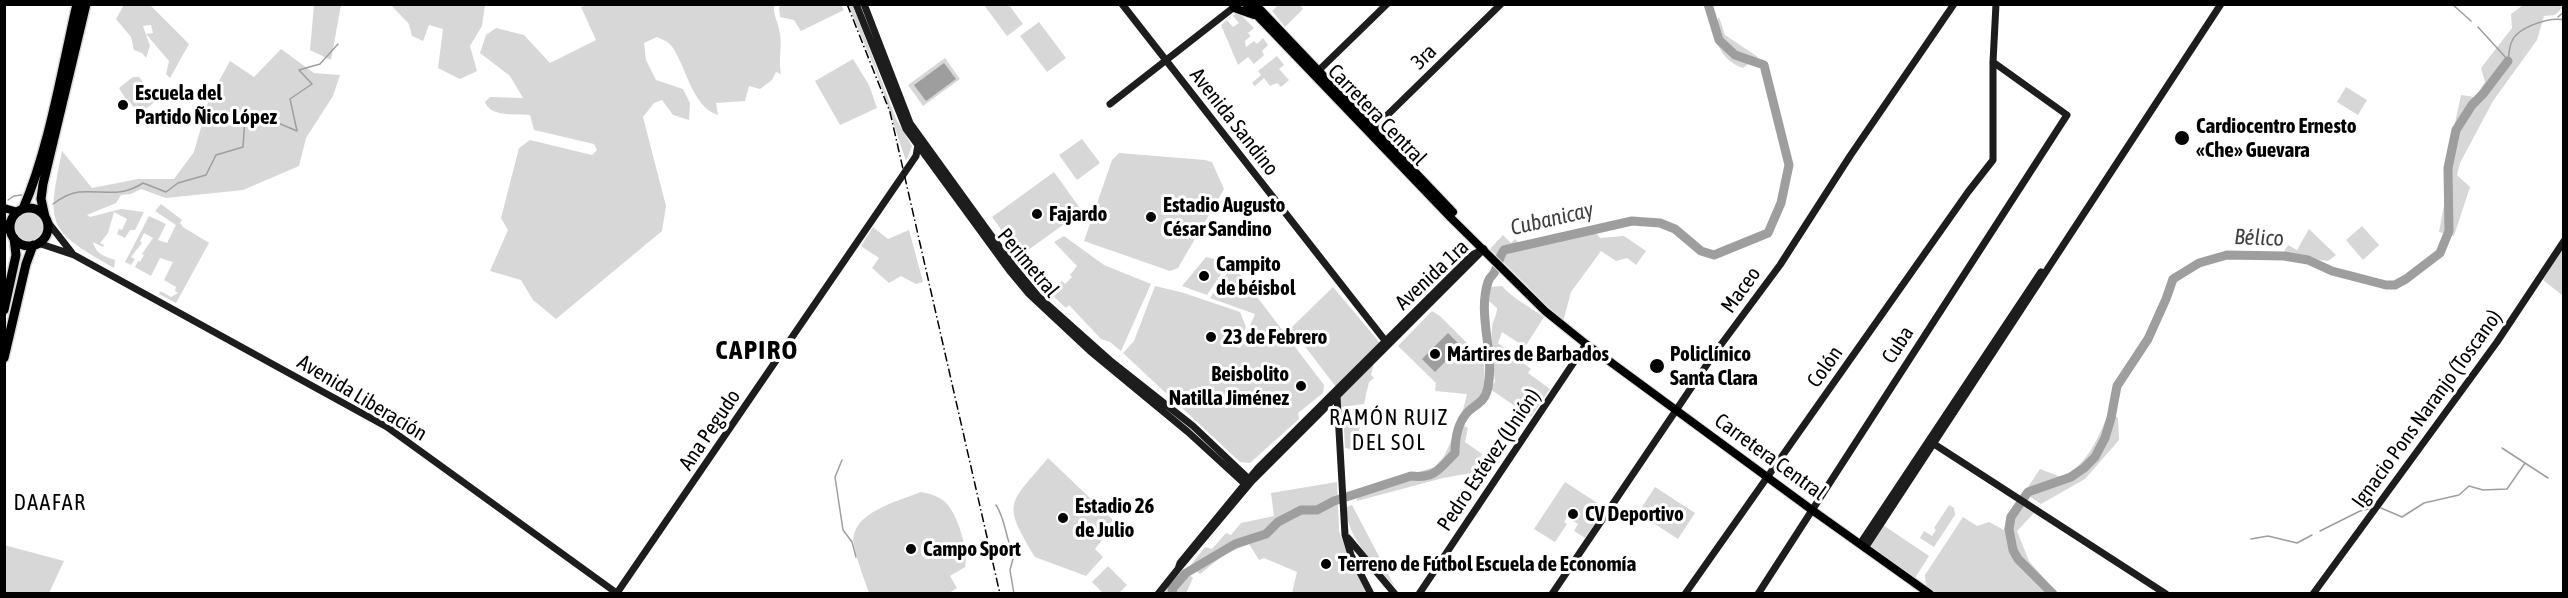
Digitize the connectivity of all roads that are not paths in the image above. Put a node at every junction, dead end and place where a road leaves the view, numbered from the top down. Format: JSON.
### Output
{"nodes":[{"id":1,"x":77,"y":4,"type":"edge"},
{"id":2,"x":86,"y":4,"type":"edge"},
{"id":3,"x":856,"y":4,"type":"edge"},
{"id":4,"x":864,"y":4,"type":"edge"},
{"id":5,"x":1122,"y":4,"type":"edge"},
{"id":6,"x":1246,"y":4,"type":"edge"},
{"id":7,"x":1255,"y":4,"type":"edge"},
{"id":8,"x":1387,"y":4,"type":"edge"},
{"id":9,"x":1501,"y":4,"type":"edge"},
{"id":10,"x":1954,"y":4,"type":"edge"},
{"id":11,"x":1996,"y":4,"type":"edge"},
{"id":12,"x":2219,"y":4,"type":"edge"},
{"id":13,"x":1235,"y":6,"type":"edge"},
{"id":14,"x":1258,"y":18,"type":"junction"},
{"id":15,"x":1165,"y":61,"type":"junction"},
{"id":16,"x":1993,"y":62,"type":"junction"},
{"id":17,"x":1316,"y":73,"type":"junction"},
{"id":18,"x":1110,"y":104,"type":"dead end"},
{"id":19,"x":1371,"y":131,"type":"junction"},
{"id":20,"x":917,"y":134,"type":"junction"},
{"id":21,"x":918,"y":146,"type":"junction"},
{"id":22,"x":920,"y":154,"type":"junction"},
{"id":23,"x":932,"y":159,"type":"junction"},
{"id":24,"x":910,"y":164,"type":"junction"},
{"id":25,"x":4,"y":208,"type":"edge"},
{"id":26,"x":21,"y":210,"type":"junction"},
{"id":27,"x":1453,"y":216,"type":"junction"},
{"id":28,"x":46,"y":219,"type":"junction"},
{"id":29,"x":4,"y":223,"type":"edge"},
{"id":30,"x":13,"y":235,"type":"junction"},
{"id":31,"x":2564,"y":241,"type":"edge"},
{"id":32,"x":36,"y":244,"type":"junction"},
{"id":33,"x":1484,"y":249,"type":"junction"},
{"id":34,"x":74,"y":255,"type":"junction"},
{"id":35,"x":1491,"y":256,"type":"junction"},
{"id":36,"x":1474,"y":257,"type":"junction"},
{"id":37,"x":4,"y":310,"type":"edge"},
{"id":38,"x":1387,"y":343,"type":"junction"},
{"id":39,"x":1586,"y":344,"type":"junction"},
{"id":40,"x":4,"y":358,"type":"edge"},
{"id":41,"x":1337,"y":396,"type":"junction"},
{"id":42,"x":1676,"y":410,"type":"junction"},
{"id":43,"x":1934,"y":444,"type":"junction"},
{"id":44,"x":1767,"y":477,"type":"junction"},
{"id":45,"x":1245,"y":480,"type":"junction"},
{"id":46,"x":1812,"y":510,"type":"junction"},
{"id":47,"x":1345,"y":535,"type":"junction"},
{"id":48,"x":1862,"y":546,"type":"junction"},
{"id":49,"x":1178,"y":569,"type":"junction"},
{"id":50,"x":602,"y":582,"type":"junction"},
{"id":51,"x":626,"y":582,"type":"junction"},
{"id":52,"x":618,"y":593,"type":"edge"},
{"id":53,"x":1158,"y":594,"type":"edge"},
{"id":54,"x":1371,"y":594,"type":"edge"},
{"id":55,"x":1395,"y":594,"type":"edge"},
{"id":56,"x":1419,"y":594,"type":"edge"},
{"id":57,"x":1552,"y":594,"type":"edge"},
{"id":58,"x":1685,"y":594,"type":"edge"},
{"id":59,"x":1758,"y":594,"type":"edge"},
{"id":60,"x":1930,"y":594,"type":"edge"},
{"id":61,"x":2166,"y":594,"type":"edge"},
{"id":62,"x":2313,"y":594,"type":"edge"}],
"edges":[{"from":1,"to":26,"type":"highway"},
{"from":2,"to":28,"type":"highway"},
{"from":3,"to":21,"type":"main road","name":"Perimetral"},
{"from":4,"to":20,"type":"main road","name":"Perimetral"},
{"from":5,"to":15,"type":"main road","name":"Avenida Sandino"},
{"from":6,"to":14,"type":"main road","name":"Carretera Central"},
{"from":7,"to":17,"type":"main road","name":"Carretera Central"},
{"from":8,"to":17,"type":"main road"},
{"from":9,"to":19,"type":"main road","name":"3ra"},
{"from":10,"to":42,"type":"main road","name":"Maceo"},
{"from":11,"to":16,"type":"main road"},
{"from":12,"to":43,"type":"main road"},
{"from":12,"to":48,"type":"main road"},
{"from":13,"to":14,"type":"main road"},
{"from":13,"to":15,"type":"main road"},
{"from":14,"to":17,"type":"main road","name":"Carretera Central"},
{"from":15,"to":18,"type":"main road"},
{"from":15,"to":38,"type":"main road","name":"Avenida Sandino"},
{"from":16,"to":44,"type":"main road","name":"Colón"},
{"from":16,"to":46,"type":"main road","name":"Cuba"},
{"from":17,"to":19,"type":"main road","name":"Carretera Central"},
{"from":19,"to":27,"type":"main road","name":"Carretera Central"},
{"from":20,"to":21,"type":"main road"},
{"from":20,"to":23,"type":"main road","name":"Perimetral"},
{"from":21,"to":22,"type":"main road","name":"Perimetral"},
{"from":22,"to":23,"type":"main road","name":"Perimetral"},
{"from":22,"to":24,"type":"main road","name":"Ana Pegudo"},
{"from":23,"to":24,"type":"main road"},
{"from":23,"to":45,"type":"main road","name":"Perimetral"},
{"from":24,"to":51,"type":"main road","name":"Ana Pegudo"},
{"from":25,"to":26,"type":"main road"},
{"from":26,"to":28,"type":"highway"},
{"from":26,"to":30,"type":"highway"},
{"from":27,"to":33,"type":"main road","name":"Carretera Central"},
{"from":27,"to":36,"type":"main road"},
{"from":28,"to":32,"type":"highway"},
{"from":28,"to":34,"type":"main road","name":"Avenida Liberación"},
{"from":29,"to":30,"type":"main road"},
{"from":30,"to":32,"type":"highway"},
{"from":30,"to":37,"type":"highway"},
{"from":31,"to":62,"type":"main road","name":"Ignacio Pons Naranjo (Toscano)"},
{"from":32,"to":34,"type":"main road","name":"Avenida Liberación"},
{"from":32,"to":40,"type":"highway"},
{"from":33,"to":35,"type":"main road","name":"Carretera Central"},
{"from":33,"to":36,"type":"main road","name":"Avenida 1ra"},
{"from":34,"to":50,"type":"main road","name":"Avenida Liberación"},
{"from":35,"to":36,"type":"main road"},
{"from":35,"to":39,"type":"main road","name":"Carretera Central"},
{"from":36,"to":38,"type":"main road","name":"Avenida 1ra"},
{"from":38,"to":41,"type":"main road","name":"Avenida 1ra"},
{"from":38,"to":45,"type":"main road","name":"Avenida 1ra"},
{"from":39,"to":42,"type":"main road","name":"Carretera Central"},
{"from":39,"to":56,"type":"main road","name":"Pedro Estévez (Unión)"},
{"from":41,"to":45,"type":"main road","name":"Avenida 1ra"},
{"from":41,"to":47,"type":"main road"},
{"from":42,"to":44,"type":"main road","name":"Carretera Central"},
{"from":42,"to":57,"type":"main road","name":"Maceo"},
{"from":43,"to":48,"type":"main road"},
{"from":43,"to":61,"type":"main road"},
{"from":44,"to":46,"type":"main road","name":"Carretera Central"},
{"from":44,"to":58,"type":"main road","name":"Colón"},
{"from":45,"to":49,"type":"main road","name":"Avenida 1ra"},
{"from":45,"to":49,"type":"main road","name":"Avenida 1ra"},
{"from":46,"to":48,"type":"main road","name":"Carretera Central"},
{"from":46,"to":59,"type":"main road","name":"Cuba"},
{"from":47,"to":54,"type":"main road"},
{"from":47,"to":55,"type":"main road"},
{"from":48,"to":60,"type":"main road","name":"Carretera Central"},
{"from":49,"to":53,"type":"main road","name":"Avenida 1ra"},
{"from":50,"to":51,"type":"main road"},
{"from":50,"to":52,"type":"main road","name":"Avenida Liberación"},
{"from":51,"to":52,"type":"main road","name":"Ana Pegudo"}]}
